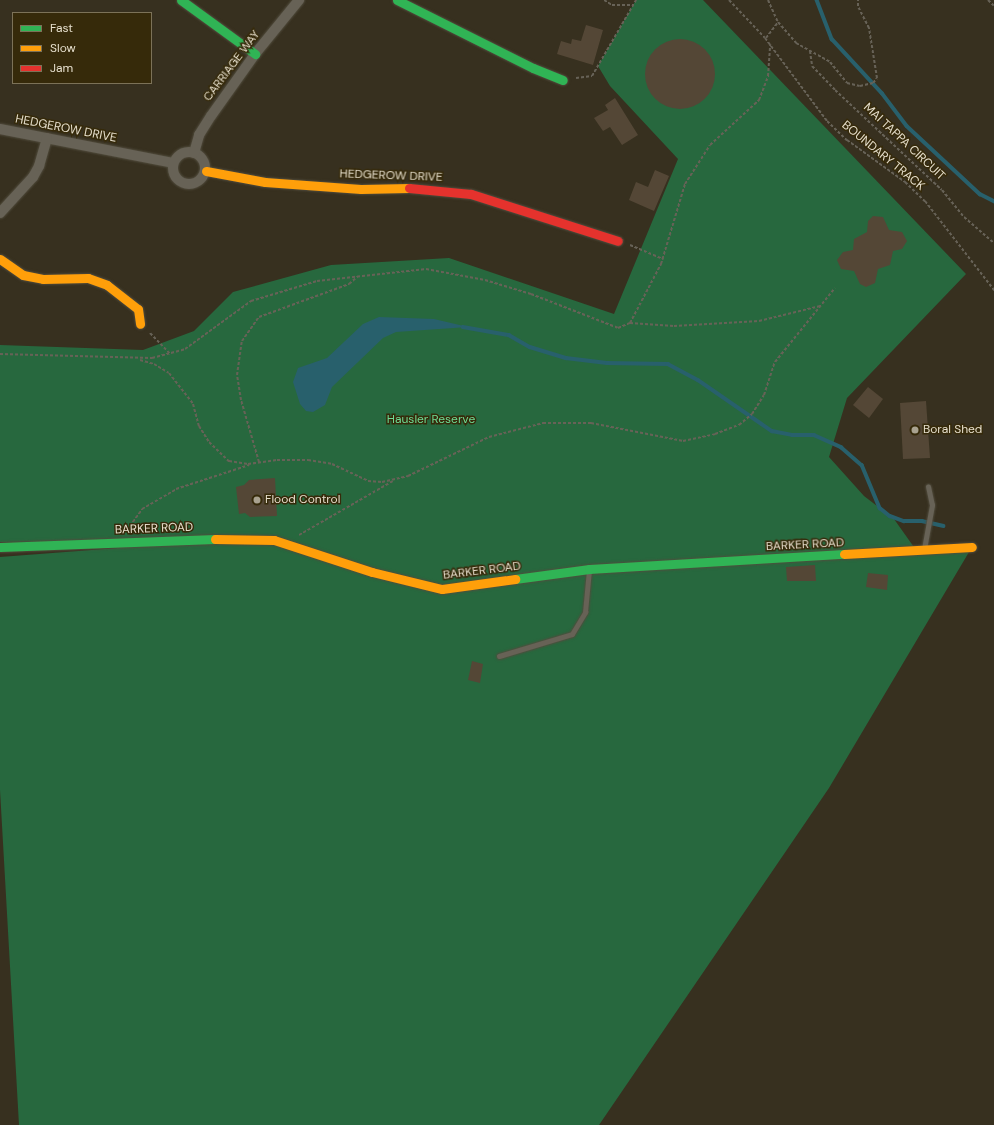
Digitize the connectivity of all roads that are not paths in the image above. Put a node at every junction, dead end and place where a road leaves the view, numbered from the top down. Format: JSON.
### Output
{"nodes":[{"id":1,"x":181,"y":0,"type":"edge"},
{"id":2,"x":299,"y":0,"type":"edge"},
{"id":3,"x":397,"y":0,"type":"edge"},
{"id":4,"x":255,"y":54,"type":"junction"},
{"id":5,"x":563,"y":80,"type":"road end"},
{"id":6,"x":0,"y":129,"type":"edge"},
{"id":7,"x":47,"y":138,"type":"junction"},
{"id":8,"x":194,"y":153,"type":"junction"},
{"id":9,"x":173,"y":162,"type":"junction"},
{"id":10,"x":206,"y":171,"type":"junction"},
{"id":11,"x":0,"y":213,"type":"edge"},
{"id":12,"x":618,"y":240,"type":"road end"},
{"id":13,"x":0,"y":259,"type":"edge"},
{"id":14,"x":140,"y":324,"type":"road end"},
{"id":15,"x":928,"y":486,"type":"dead end"},
{"id":16,"x":0,"y":547,"type":"edge"},
{"id":17,"x":972,"y":547,"type":"dead end"},
{"id":18,"x":924,"y":550,"type":"junction"},
{"id":19,"x":589,"y":570,"type":"junction"},
{"id":20,"x":498,"y":656,"type":"dead end"}],
"edges":[{"from":1,"to":4,"type":"street"},
{"from":2,"to":4,"type":"street","name":"CARRIAGE WAY"},
{"from":3,"to":5,"type":"street"},
{"from":4,"to":8,"type":"street","name":"CARRIAGE WAY"},
{"from":6,"to":7,"type":"street","name":"HEDGEROW DRIVE"},
{"from":7,"to":9,"type":"street","name":"HEDGEROW DRIVE"},
{"from":7,"to":11,"type":"street"},
{"from":8,"to":9,"type":"street"},
{"from":8,"to":10,"type":"street"},
{"from":9,"to":10,"type":"street"},
{"from":10,"to":12,"type":"street","name":"HEDGEROW DRIVE"},
{"from":13,"to":14,"type":"street"},
{"from":15,"to":18,"type":"lane"},
{"from":16,"to":19,"type":"street","name":"BARKER ROAD"},
{"from":17,"to":18,"type":"street","name":"BARKER ROAD"},
{"from":18,"to":19,"type":"street","name":"BARKER ROAD"},
{"from":19,"to":20,"type":"lane"}]}
